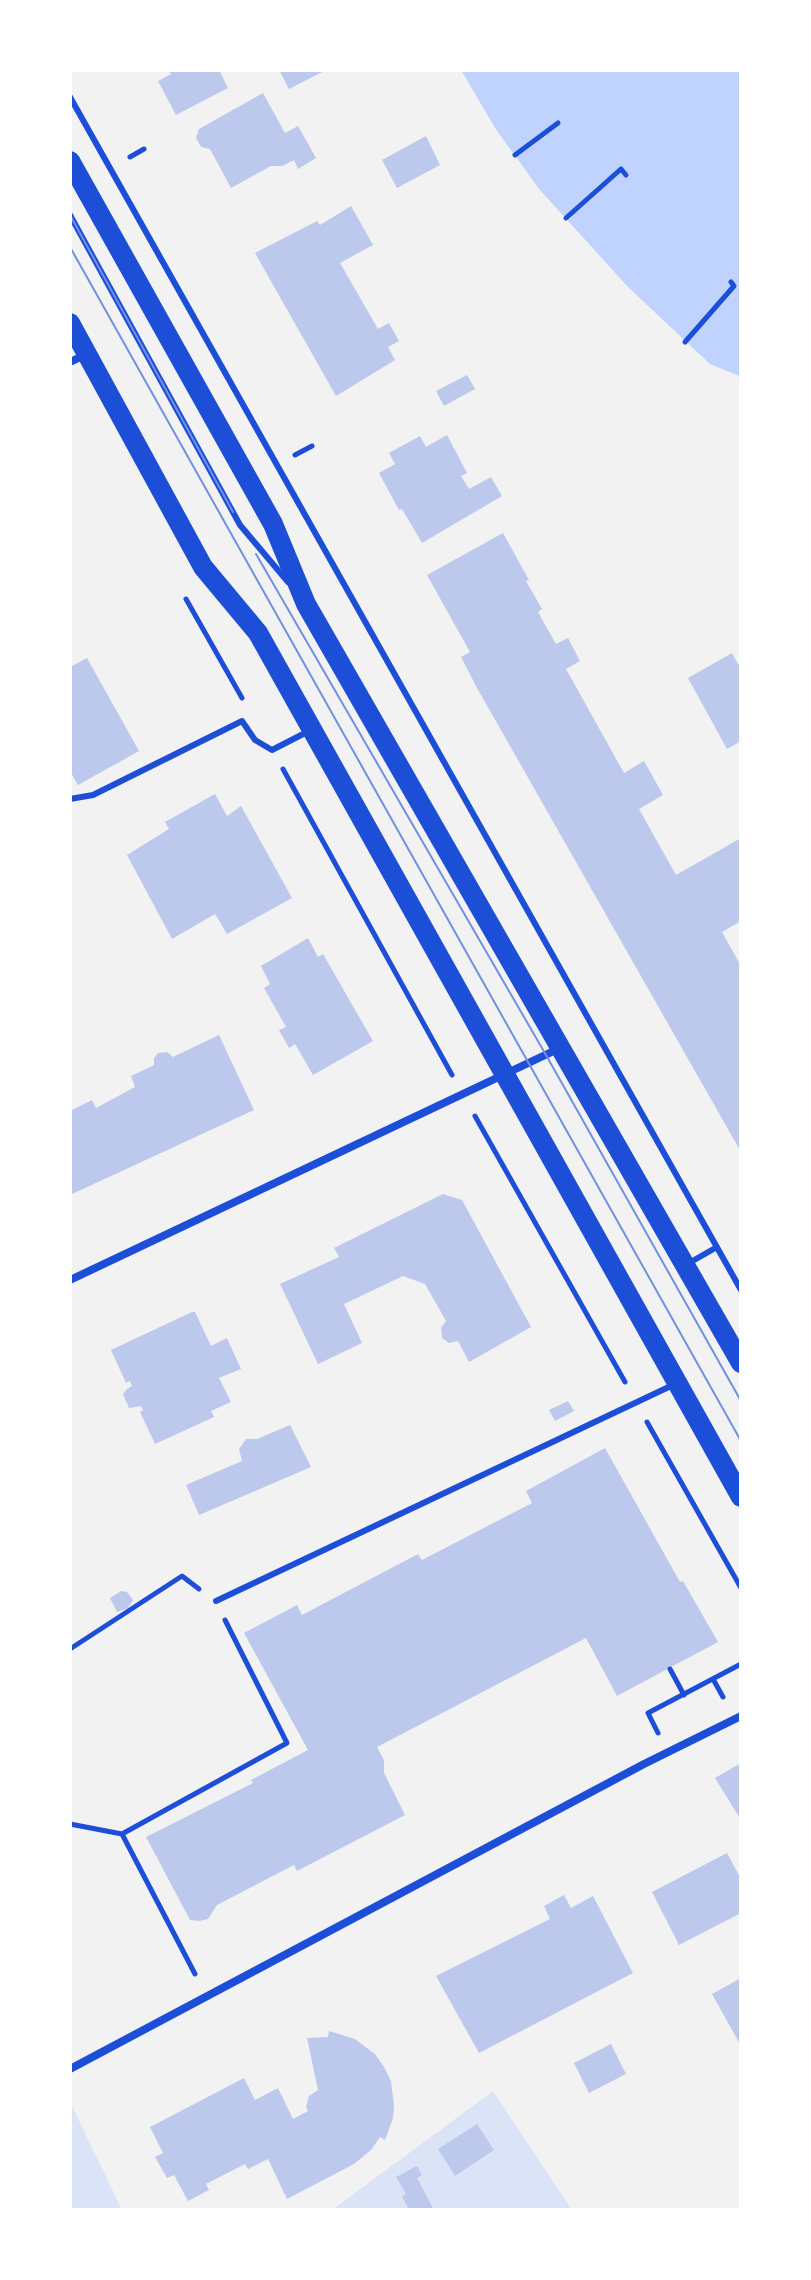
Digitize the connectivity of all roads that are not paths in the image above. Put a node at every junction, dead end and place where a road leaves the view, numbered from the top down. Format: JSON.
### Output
{"nodes":[{"id":1,"x":70,"y":97,"type":"edge"},
{"id":2,"x":70,"y":161,"type":"edge"},
{"id":3,"x":70,"y":215,"type":"edge"},
{"id":4,"x":70,"y":323,"type":"edge"},
{"id":5,"x":78,"y":358,"type":"edge"},
{"id":6,"x":306,"y":604,"type":"junction"},
{"id":7,"x":312,"y":729,"type":"junction"},
{"id":8,"x":70,"y":799,"type":"edge"},
{"id":9,"x":560,"y":1048,"type":"junction"},
{"id":10,"x":506,"y":1075,"type":"junction"},
{"id":11,"x":717,"y":1247,"type":"junction"},
{"id":12,"x":686,"y":1265,"type":"junction"},
{"id":13,"x":70,"y":1280,"type":"edge"},
{"id":14,"x":741,"y":1290,"type":"edge"},
{"id":15,"x":741,"y":1363,"type":"edge"},
{"id":16,"x":676,"y":1384,"type":"junction"},
{"id":17,"x":741,"y":1497,"type":"edge"},
{"id":18,"x":216,"y":1601,"type":"road end"},
{"id":19,"x":741,"y":1716,"type":"edge"},
{"id":20,"x":70,"y":2069,"type":"edge"}],
"edges":[{"from":1,"to":11,"type":"lane"},
{"from":2,"to":6,"type":"main road"},
{"from":3,"to":6,"type":"lane"},
{"from":4,"to":5,"type":"main road"},
{"from":5,"to":7,"type":"main road"},
{"from":6,"to":9,"type":"main road"},
{"from":7,"to":8,"type":"lane"},
{"from":7,"to":10,"type":"main road"},
{"from":9,"to":10,"type":"street"},
{"from":9,"to":12,"type":"main road"},
{"from":10,"to":13,"type":"street"},
{"from":10,"to":16,"type":"main road"},
{"from":11,"to":12,"type":"lane"},
{"from":11,"to":14,"type":"lane"},
{"from":12,"to":15,"type":"main road"},
{"from":16,"to":17,"type":"main road"},
{"from":16,"to":18,"type":"lane"},
{"from":19,"to":20,"type":"street"}]}
